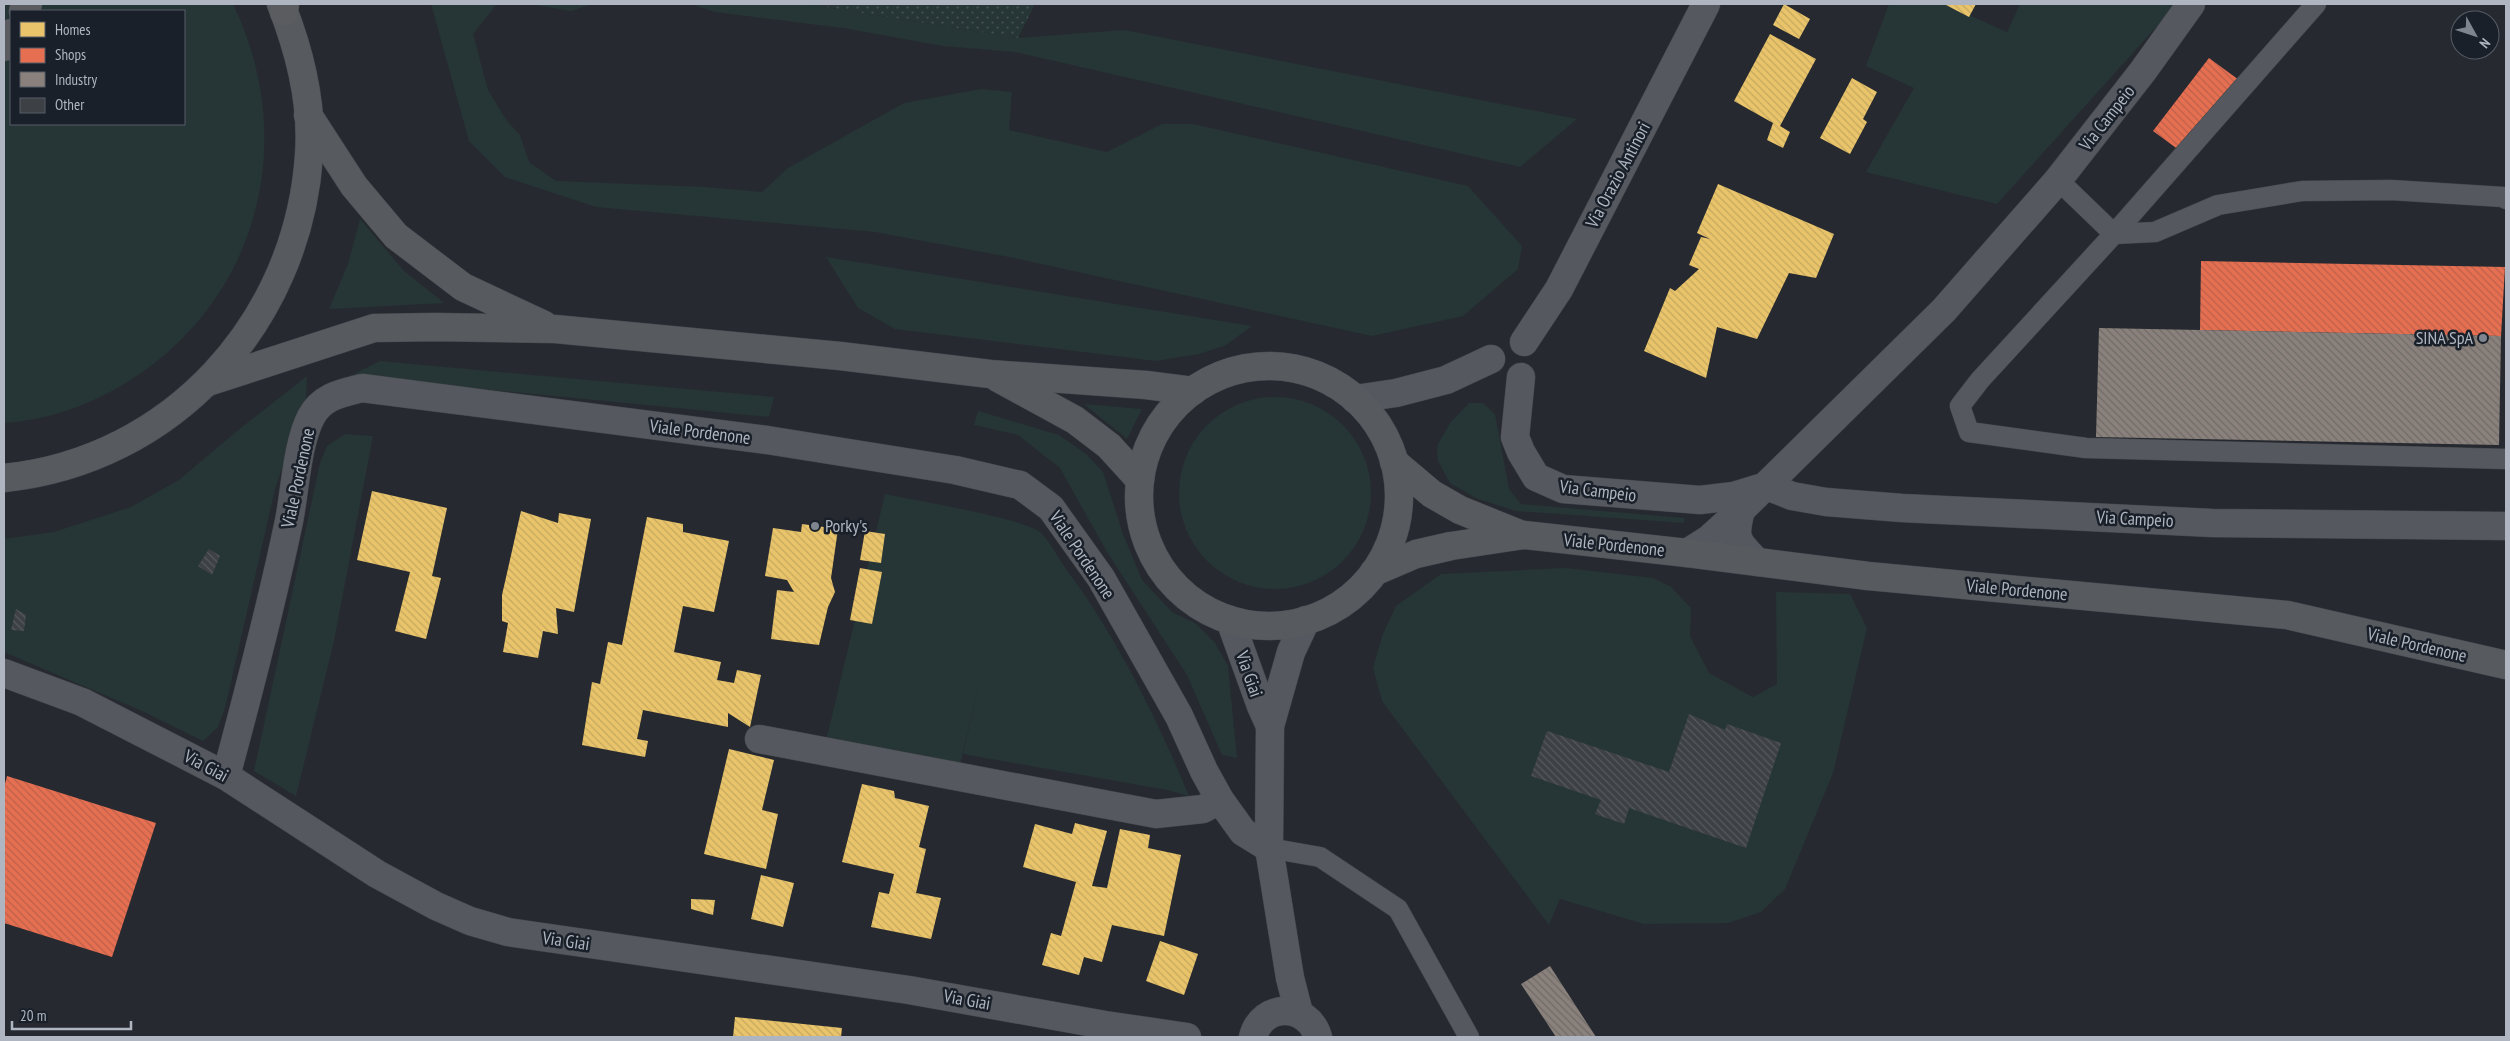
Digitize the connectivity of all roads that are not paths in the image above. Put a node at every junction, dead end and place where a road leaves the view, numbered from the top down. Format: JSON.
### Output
{"nodes":[{"id":1,"x":1706,"y":4,"type":"edge"},
{"id":2,"x":2190,"y":4,"type":"edge"},
{"id":3,"x":2316,"y":4,"type":"edge"},
{"id":4,"x":284,"y":6,"type":"edge"},
{"id":5,"x":10,"y":35,"type":"edge"},
{"id":6,"x":4,"y":47,"type":"edge"},
{"id":7,"x":308,"y":115,"type":"junction"},
{"id":8,"x":2058,"y":180,"type":"junction"},
{"id":9,"x":2506,"y":199,"type":"edge"},
{"id":10,"x":2114,"y":234,"type":"junction"},
{"id":11,"x":555,"y":329,"type":"junction"},
{"id":12,"x":1524,"y":342,"type":"junction"},
{"id":13,"x":1491,"y":359,"type":"junction"},
{"id":14,"x":990,"y":374,"type":"junction"},
{"id":15,"x":1520,"y":377,"type":"junction"},
{"id":16,"x":208,"y":382,"type":"junction"},
{"id":17,"x":1193,"y":391,"type":"junction"},
{"id":18,"x":1355,"y":399,"type":"junction"},
{"id":19,"x":2506,"y":459,"type":"edge"},
{"id":20,"x":1394,"y":462,"type":"junction"},
{"id":21,"x":4,"y":478,"type":"edge"},
{"id":22,"x":1140,"y":480,"type":"junction"},
{"id":23,"x":1766,"y":486,"type":"junction"},
{"id":24,"x":1741,"y":510,"type":"junction"},
{"id":25,"x":2506,"y":526,"type":"edge"},
{"id":26,"x":1524,"y":535,"type":"junction"},
{"id":27,"x":1687,"y":553,"type":"junction"},
{"id":28,"x":1757,"y":562,"type":"junction"},
{"id":29,"x":1374,"y":572,"type":"junction"},
{"id":30,"x":1230,"y":620,"type":"junction"},
{"id":31,"x":1306,"y":620,"type":"junction"},
{"id":32,"x":2506,"y":665,"type":"edge"},
{"id":33,"x":4,"y":673,"type":"edge"},
{"id":34,"x":1270,"y":726,"type":"junction"},
{"id":35,"x":758,"y":738,"type":"dead end"},
{"id":36,"x":226,"y":776,"type":"junction"},
{"id":37,"x":1220,"y":800,"type":"junction"},
{"id":38,"x":1269,"y":848,"type":"junction"},
{"id":39,"x":1299,"y":1013,"type":"junction"},
{"id":40,"x":1103,"y":1031,"type":"edge"},
{"id":41,"x":1187,"y":1037,"type":"edge"},
{"id":42,"x":1253,"y":1037,"type":"edge"},
{"id":43,"x":1318,"y":1037,"type":"edge"},
{"id":44,"x":1469,"y":1037,"type":"edge"}],
"edges":[{"from":1,"to":12,"type":"street","name":"Via Orazio Antinori"},
{"from":2,"to":8,"type":"street","name":"Via Campeio"},
{"from":3,"to":10,"type":"lane"},
{"from":4,"to":7,"type":"main road"},
{"from":5,"to":6,"type":"highway"},
{"from":7,"to":11,"type":"main road"},
{"from":7,"to":16,"type":"main road"},
{"from":8,"to":10,"type":"lane"},
{"from":8,"to":23,"type":"street","name":"Via Campeio"},
{"from":9,"to":10,"type":"lane"},
{"from":10,"to":19,"type":"lane"},
{"from":11,"to":14,"type":"main road"},
{"from":11,"to":16,"type":"main road"},
{"from":12,"to":13,"type":"street"},
{"from":12,"to":15,"type":"street"},
{"from":13,"to":15,"type":"street"},
{"from":13,"to":18,"type":"street"},
{"from":14,"to":17,"type":"main road"},
{"from":14,"to":22,"type":"main road"},
{"from":15,"to":23,"type":"street","name":"Via Campeio"},
{"from":16,"to":21,"type":"main road"},
{"from":17,"to":18,"type":"main road","name":"Viale Pordenone"},
{"from":17,"to":22,"type":"main road","name":"Viale Pordenone"},
{"from":18,"to":20,"type":"main road","name":"Viale Pordenone"},
{"from":20,"to":26,"type":"main road","name":"Viale Pordenone"},
{"from":20,"to":29,"type":"main road","name":"Viale Pordenone"},
{"from":22,"to":30,"type":"main road","name":"Viale Pordenone"},
{"from":23,"to":24,"type":"street","name":"Via Campeio"},
{"from":23,"to":25,"type":"street","name":"Via Campeio"},
{"from":24,"to":27,"type":"street","name":"Via Campeio"},
{"from":24,"to":28,"type":"street"},
{"from":26,"to":27,"type":"main road","name":"Viale Pordenone"},
{"from":26,"to":29,"type":"main road","name":"Viale Pordenone"},
{"from":27,"to":28,"type":"main road","name":"Viale Pordenone"},
{"from":28,"to":32,"type":"main road","name":"Viale Pordenone"},
{"from":29,"to":31,"type":"main road","name":"Viale Pordenone"},
{"from":30,"to":31,"type":"main road","name":"Viale Pordenone"},
{"from":30,"to":34,"type":"street","name":"Via Giai"},
{"from":31,"to":34,"type":"street","name":"Via Giai"},
{"from":33,"to":36,"type":"street","name":"Via Giai"},
{"from":34,"to":38,"type":"street","name":"Via Giai"},
{"from":35,"to":37,"type":"street"},
{"from":36,"to":37,"type":"street","name":"Viale Pordenone"},
{"from":36,"to":40,"type":"street","name":"Via Giai"},
{"from":37,"to":38,"type":"street","name":"Viale Pordenone"},
{"from":38,"to":39,"type":"street","name":"Via Giai"},
{"from":38,"to":44,"type":"lane"},
{"from":39,"to":42,"type":"street"},
{"from":39,"to":43,"type":"street"},
{"from":40,"to":41,"type":"street","name":"Via Giai"}]}
